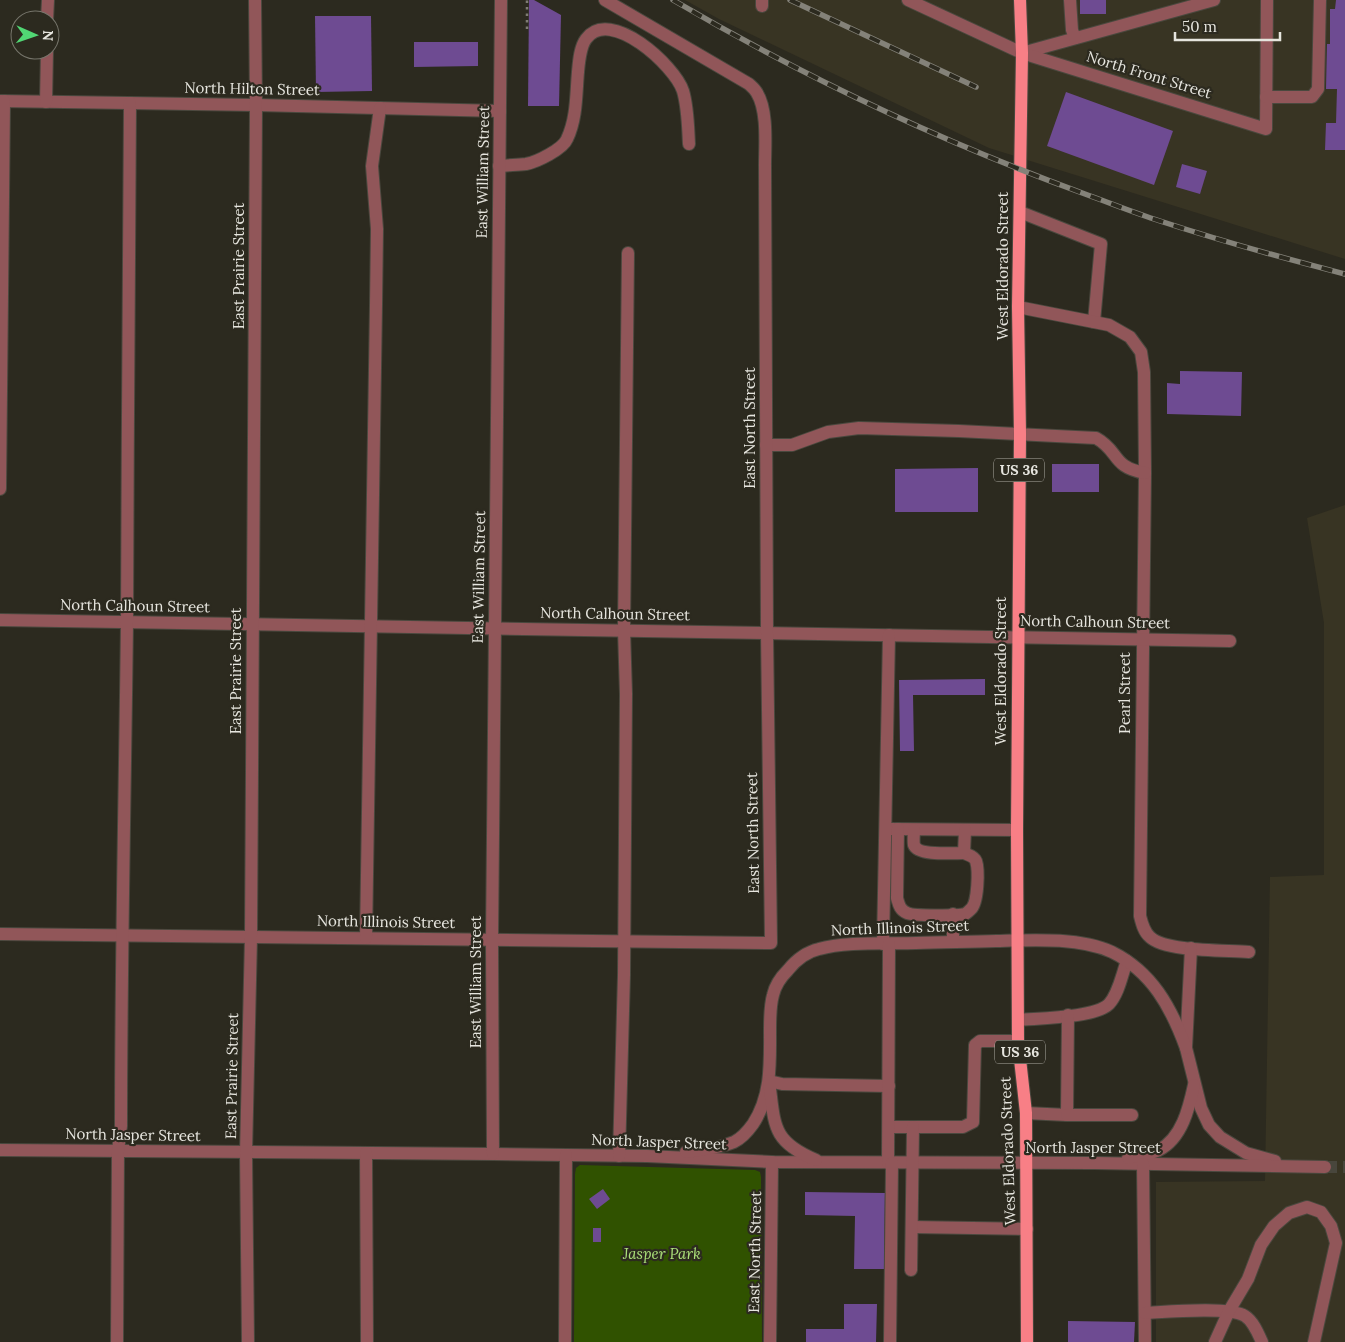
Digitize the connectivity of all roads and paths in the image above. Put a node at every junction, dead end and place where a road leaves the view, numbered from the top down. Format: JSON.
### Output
{"nodes":[{"id":1,"x":255,"y":0,"type":"edge"},
{"id":2,"x":501,"y":0,"type":"edge"},
{"id":3,"x":527,"y":0,"type":"edge"},
{"id":4,"x":605,"y":0,"type":"edge"},
{"id":5,"x":908,"y":0,"type":"edge"},
{"id":6,"x":1020,"y":0,"type":"edge"},
{"id":7,"x":1070,"y":0,"type":"edge"},
{"id":8,"x":1214,"y":0,"type":"edge"},
{"id":9,"x":1267,"y":0,"type":"edge"},
{"id":10,"x":1320,"y":0,"type":"edge"},
{"id":11,"x":527,"y":29,"type":"dead end"},
{"id":12,"x":1075,"y":38,"type":"junction"},
{"id":13,"x":1022,"y":53,"type":"junction"},
{"id":14,"x":47,"y":60,"type":"edge"},
{"id":15,"x":1266,"y":97,"type":"junction"},
{"id":16,"x":2,"y":101,"type":"edge"},
{"id":17,"x":46,"y":102,"type":"junction"},
{"id":18,"x":130,"y":103,"type":"junction"},
{"id":19,"x":256,"y":105,"type":"junction"},
{"id":20,"x":380,"y":108,"type":"junction"},
{"id":21,"x":500,"y":111,"type":"junction"},
{"id":22,"x":689,"y":144,"type":"dead end"},
{"id":23,"x":499,"y":166,"type":"junction"},
{"id":24,"x":1020,"y":212,"type":"junction"},
{"id":25,"x":628,"y":253,"type":"dead end"},
{"id":26,"x":1018,"y":307,"type":"junction"},
{"id":27,"x":1094,"y":322,"type":"junction"},
{"id":28,"x":1020,"y":434,"type":"junction"},
{"id":29,"x":766,"y":445,"type":"junction"},
{"id":30,"x":1144,"y":473,"type":"junction"},
{"id":31,"x":0,"y":489,"type":"edge"},
{"id":32,"x":0,"y":620,"type":"edge"},
{"id":33,"x":127,"y":622,"type":"junction"},
{"id":34,"x":253,"y":624,"type":"junction"},
{"id":35,"x":371,"y":626,"type":"junction"},
{"id":36,"x":495,"y":628,"type":"junction"},
{"id":37,"x":624,"y":630,"type":"junction"},
{"id":38,"x":767,"y":633,"type":"junction"},
{"id":39,"x":889,"y":635,"type":"junction"},
{"id":40,"x":1018,"y":637,"type":"junction"},
{"id":41,"x":1142,"y":640,"type":"junction"},
{"id":42,"x":1230,"y":641,"type":"dead end"},
{"id":43,"x":892,"y":829,"type":"junction"},
{"id":44,"x":914,"y":830,"type":"junction"},
{"id":45,"x":965,"y":830,"type":"junction"},
{"id":46,"x":1017,"y":830,"type":"junction"},
{"id":47,"x":964,"y":854,"type":"junction"},
{"id":48,"x":953,"y":914,"type":"junction"},
{"id":49,"x":0,"y":934,"type":"edge"},
{"id":50,"x":121,"y":935,"type":"junction"},
{"id":51,"x":251,"y":937,"type":"junction"},
{"id":52,"x":366,"y":938,"type":"junction"},
{"id":53,"x":492,"y":940,"type":"junction"},
{"id":54,"x":624,"y":941,"type":"junction"},
{"id":55,"x":1019,"y":941,"type":"junction"},
{"id":56,"x":953,"y":942,"type":"junction"},
{"id":57,"x":771,"y":943,"type":"joint"},
{"id":58,"x":886,"y":944,"type":"junction"},
{"id":59,"x":1191,"y":948,"type":"junction"},
{"id":60,"x":1250,"y":952,"type":"dead end"},
{"id":61,"x":1127,"y":961,"type":"junction"},
{"id":62,"x":1068,"y":1016,"type":"junction"},
{"id":63,"x":1018,"y":1020,"type":"junction"},
{"id":64,"x":1018,"y":1041,"type":"junction"},
{"id":65,"x":1186,"y":1048,"type":"junction"},
{"id":66,"x":769,"y":1081,"type":"junction"},
{"id":67,"x":1194,"y":1082,"type":"junction"},
{"id":68,"x":889,"y":1086,"type":"junction"},
{"id":69,"x":1026,"y":1113,"type":"junction"},
{"id":70,"x":1067,"y":1115,"type":"junction"},
{"id":71,"x":1132,"y":1115,"type":"dead end"},
{"id":72,"x":889,"y":1127,"type":"junction"},
{"id":73,"x":912,"y":1127,"type":"junction"},
{"id":74,"x":0,"y":1150,"type":"edge"},
{"id":75,"x":118,"y":1151,"type":"junction"},
{"id":76,"x":246,"y":1152,"type":"junction"},
{"id":77,"x":366,"y":1153,"type":"junction"},
{"id":78,"x":493,"y":1154,"type":"junction"},
{"id":79,"x":566,"y":1155,"type":"junction"},
{"id":80,"x":619,"y":1156,"type":"junction"},
{"id":81,"x":646,"y":1156,"type":"junction"},
{"id":82,"x":772,"y":1162,"type":"junction"},
{"id":83,"x":821,"y":1162,"type":"junction"},
{"id":84,"x":890,"y":1163,"type":"junction"},
{"id":85,"x":913,"y":1163,"type":"junction"},
{"id":86,"x":1094,"y":1163,"type":"junction"},
{"id":87,"x":1026,"y":1164,"type":"junction"},
{"id":88,"x":1142,"y":1164,"type":"junction"},
{"id":89,"x":912,"y":1227,"type":"junction"},
{"id":90,"x":1027,"y":1229,"type":"junction"},
{"id":91,"x":911,"y":1270,"type":"dead end"},
{"id":92,"x":1229,"y":1311,"type":"junction"},
{"id":93,"x":1144,"y":1313,"type":"junction"},
{"id":94,"x":117,"y":1342,"type":"edge"},
{"id":95,"x":248,"y":1342,"type":"edge"},
{"id":96,"x":367,"y":1342,"type":"edge"},
{"id":97,"x":565,"y":1342,"type":"edge"},
{"id":98,"x":770,"y":1342,"type":"edge"},
{"id":99,"x":890,"y":1342,"type":"edge"},
{"id":100,"x":1027,"y":1342,"type":"edge"},
{"id":101,"x":1145,"y":1342,"type":"edge"},
{"id":102,"x":1215,"y":1342,"type":"edge"},
{"id":103,"x":1262,"y":1342,"type":"edge"},
{"id":104,"x":1314,"y":1342,"type":"edge"}],
"edges":[{"from":1,"to":19,"type":"street","name":"East Prairie Street"},
{"from":2,"to":21,"type":"street","name":"East William Street"},
{"from":3,"to":11,"type":"path"},
{"from":4,"to":29,"type":"street","name":"East North Street"},
{"from":5,"to":13,"type":"street","name":"North Front Street"},
{"from":6,"to":13,"type":"main road","name":"West Eldorado Street","number":"US 36"},
{"from":7,"to":12,"type":"street"},
{"from":8,"to":12,"type":"street"},
{"from":9,"to":15,"type":"street"},
{"from":10,"to":15,"type":"street"},
{"from":12,"to":13,"type":"street"},
{"from":13,"to":15,"type":"street","name":"North Front Street"},
{"from":13,"to":24,"type":"main road","name":"West Eldorado Street","number":"US 36"},
{"from":14,"to":17,"type":"street"},
{"from":16,"to":17,"type":"street","name":"North Hilton Street"},
{"from":16,"to":31,"type":"street"},
{"from":17,"to":18,"type":"street","name":"North Hilton Street"},
{"from":18,"to":19,"type":"street","name":"North Hilton Street"},
{"from":18,"to":33,"type":"street"},
{"from":19,"to":20,"type":"street","name":"North Hilton Street"},
{"from":19,"to":34,"type":"street","name":"East Prairie Street"},
{"from":20,"to":21,"type":"street","name":"North Hilton Street"},
{"from":20,"to":35,"type":"street"},
{"from":21,"to":23,"type":"street","name":"East William Street"},
{"from":22,"to":23,"type":"street"},
{"from":23,"to":36,"type":"street","name":"East William Street"},
{"from":24,"to":26,"type":"main road","name":"West Eldorado Street","number":"US 36"},
{"from":24,"to":27,"type":"street"},
{"from":25,"to":37,"type":"street"},
{"from":26,"to":27,"type":"street","name":"Pearl Street"},
{"from":26,"to":28,"type":"main road","name":"West Eldorado Street","number":"US 36"},
{"from":27,"to":30,"type":"street","name":"Pearl Street"},
{"from":28,"to":29,"type":"street"},
{"from":28,"to":30,"type":"street"},
{"from":28,"to":40,"type":"main road","name":"West Eldorado Street","number":"US 36"},
{"from":29,"to":38,"type":"street","name":"East North Street"},
{"from":30,"to":41,"type":"street","name":"Pearl Street"},
{"from":32,"to":33,"type":"street","name":"North Calhoun Street"},
{"from":33,"to":34,"type":"street","name":"North Calhoun Street"},
{"from":33,"to":50,"type":"street"},
{"from":34,"to":35,"type":"street","name":"North Calhoun Street"},
{"from":34,"to":51,"type":"street","name":"East Prairie Street"},
{"from":35,"to":36,"type":"street","name":"North Calhoun Street"},
{"from":35,"to":52,"type":"street"},
{"from":36,"to":37,"type":"street","name":"North Calhoun Street"},
{"from":36,"to":53,"type":"street","name":"East William Street"},
{"from":37,"to":38,"type":"street","name":"North Calhoun Street"},
{"from":37,"to":54,"type":"street"},
{"from":38,"to":39,"type":"street","name":"North Calhoun Street"},
{"from":38,"to":57,"type":"street","name":"East North Street"},
{"from":39,"to":40,"type":"street","name":"North Calhoun Street"},
{"from":39,"to":43,"type":"street"},
{"from":40,"to":41,"type":"street","name":"North Calhoun Street"},
{"from":40,"to":46,"type":"main road","name":"West Eldorado Street","number":"US 36"},
{"from":41,"to":42,"type":"street","name":"North Calhoun Street"},
{"from":41,"to":59,"type":"street","name":"Pearl Street"},
{"from":43,"to":44,"type":"street"},
{"from":43,"to":48,"type":"street"},
{"from":43,"to":58,"type":"street"},
{"from":44,"to":45,"type":"street"},
{"from":44,"to":47,"type":"street"},
{"from":45,"to":46,"type":"street"},
{"from":45,"to":47,"type":"street"},
{"from":46,"to":55,"type":"main road","name":"West Eldorado Street","number":"US 36"},
{"from":47,"to":48,"type":"street"},
{"from":48,"to":56,"type":"street"},
{"from":49,"to":50,"type":"street","name":"North Illinois Street"},
{"from":50,"to":51,"type":"street","name":"North Illinois Street"},
{"from":50,"to":75,"type":"street"},
{"from":51,"to":52,"type":"street","name":"North Illinois Street"},
{"from":51,"to":76,"type":"street","name":"East Prairie Street"},
{"from":52,"to":53,"type":"street","name":"North Illinois Street"},
{"from":53,"to":54,"type":"street","name":"North Illinois Street"},
{"from":53,"to":78,"type":"street","name":"East William Street"},
{"from":54,"to":57,"type":"street","name":"North Illinois Street"},
{"from":54,"to":80,"type":"street"},
{"from":55,"to":56,"type":"street","name":"North Illinois Street"},
{"from":55,"to":61,"type":"street","name":"North Illinois Street"},
{"from":55,"to":63,"type":"main road","name":"West Eldorado Street","number":"US 36"},
{"from":56,"to":58,"type":"street","name":"North Illinois Street"},
{"from":58,"to":66,"type":"street","name":"North Illinois Street"},
{"from":58,"to":68,"type":"street"},
{"from":59,"to":60,"type":"street"},
{"from":59,"to":65,"type":"street"},
{"from":61,"to":62,"type":"street"},
{"from":61,"to":65,"type":"street","name":"North Illinois Street"},
{"from":62,"to":63,"type":"street"},
{"from":62,"to":70,"type":"street"},
{"from":63,"to":64,"type":"main road","name":"West Eldorado Street","number":"US 36"},
{"from":64,"to":69,"type":"main road","name":"West Eldorado Street","number":"US 36"},
{"from":64,"to":73,"type":"street"},
{"from":65,"to":67,"type":"street","name":"North Jasper Street"},
{"from":66,"to":68,"type":"street"},
{"from":66,"to":81,"type":"street","name":"North Illinois Street"},
{"from":66,"to":83,"type":"street"},
{"from":67,"to":86,"type":"street"},
{"from":67,"to":88,"type":"street","name":"North Jasper Street"},
{"from":68,"to":72,"type":"street"},
{"from":69,"to":70,"type":"street"},
{"from":69,"to":87,"type":"main road","name":"West Eldorado Street","number":"US 36"},
{"from":70,"to":71,"type":"street"},
{"from":72,"to":73,"type":"street"},
{"from":72,"to":84,"type":"street"},
{"from":73,"to":85,"type":"street"},
{"from":74,"to":75,"type":"street","name":"North Jasper Street"},
{"from":75,"to":76,"type":"street","name":"North Jasper Street"},
{"from":75,"to":94,"type":"street"},
{"from":76,"to":77,"type":"street","name":"North Jasper Street"},
{"from":76,"to":95,"type":"street","name":"East Prairie Street"},
{"from":77,"to":78,"type":"street","name":"North Jasper Street"},
{"from":77,"to":96,"type":"street"},
{"from":78,"to":79,"type":"street","name":"North Jasper Street"},
{"from":79,"to":80,"type":"street","name":"North Jasper Street"},
{"from":79,"to":97,"type":"street"},
{"from":80,"to":81,"type":"street","name":"North Jasper Street"},
{"from":81,"to":82,"type":"street","name":"North Jasper Street"},
{"from":82,"to":83,"type":"street","name":"North Jasper Street"},
{"from":82,"to":98,"type":"street","name":"East North Street"},
{"from":83,"to":84,"type":"street","name":"North Jasper Street"},
{"from":84,"to":85,"type":"street","name":"North Jasper Street"},
{"from":84,"to":99,"type":"street"},
{"from":85,"to":87,"type":"street","name":"North Jasper Street"},
{"from":85,"to":89,"type":"street"},
{"from":86,"to":87,"type":"street","name":"North Jasper Street"},
{"from":86,"to":88,"type":"street","name":"North Jasper Street"},
{"from":87,"to":90,"type":"main road","name":"West Eldorado Street","number":"US 36"},
{"from":88,"to":93,"type":"street"},
{"from":89,"to":90,"type":"street"},
{"from":89,"to":91,"type":"street"},
{"from":90,"to":100,"type":"main road","name":"West Eldorado Street","number":"US 36"},
{"from":92,"to":93,"type":"street"},
{"from":92,"to":102,"type":"street"},
{"from":92,"to":103,"type":"street"},
{"from":92,"to":104,"type":"street"},
{"from":93,"to":101,"type":"street"}]}
